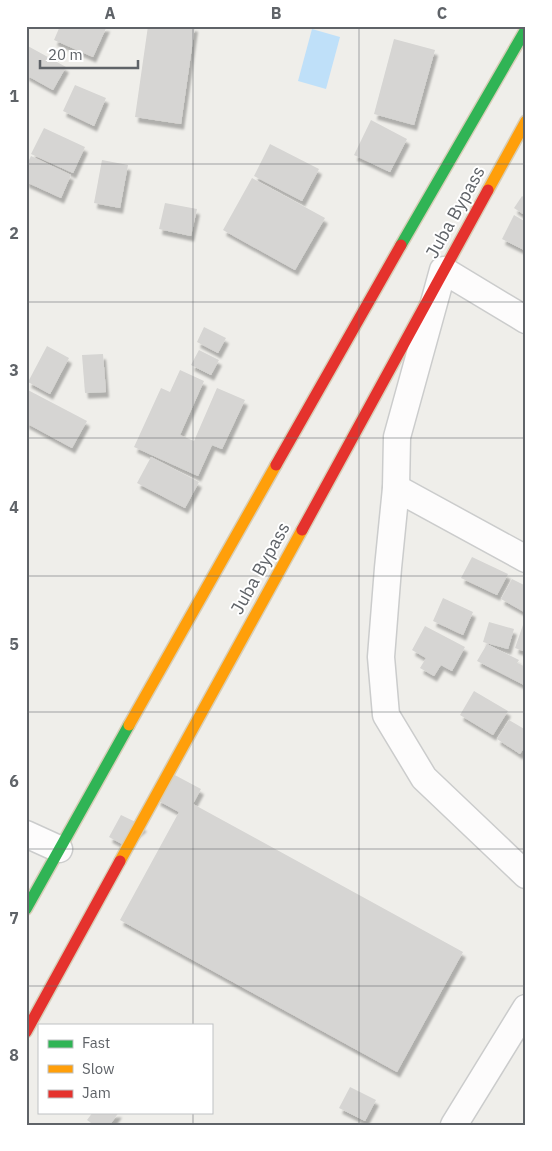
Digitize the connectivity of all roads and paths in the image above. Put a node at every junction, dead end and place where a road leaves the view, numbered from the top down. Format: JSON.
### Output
{"nodes":[{"id":1,"x":526,"y":28,"type":"edge"},
{"id":2,"x":526,"y":121,"type":"edge"},
{"id":3,"x":443,"y":270,"type":"junction"},
{"id":4,"x":526,"y":320,"type":"edge"},
{"id":5,"x":396,"y":488,"type":"junction"},
{"id":6,"x":526,"y":559,"type":"edge"},
{"id":7,"x":26,"y":834,"type":"edge"},
{"id":8,"x":59,"y":849,"type":"junction"},
{"id":9,"x":526,"y":875,"type":"edge"},
{"id":10,"x":26,"y":909,"type":"edge"},
{"id":11,"x":526,"y":1008,"type":"edge"},
{"id":12,"x":26,"y":1032,"type":"edge"},
{"id":13,"x":454,"y":1125,"type":"edge"}],
"edges":[{"from":1,"to":8,"type":"main road","name":"Juba Bypass"},
{"from":2,"to":3,"type":"main road","name":"Juba Bypass"},
{"from":3,"to":4,"type":"street"},
{"from":3,"to":5,"type":"street"},
{"from":3,"to":12,"type":"main road","name":"Juba Bypass"},
{"from":5,"to":6,"type":"street"},
{"from":5,"to":9,"type":"street"},
{"from":7,"to":8,"type":"street"},
{"from":8,"to":10,"type":"main road","name":"Juba Bypass"},
{"from":11,"to":13,"type":"street"}]}
